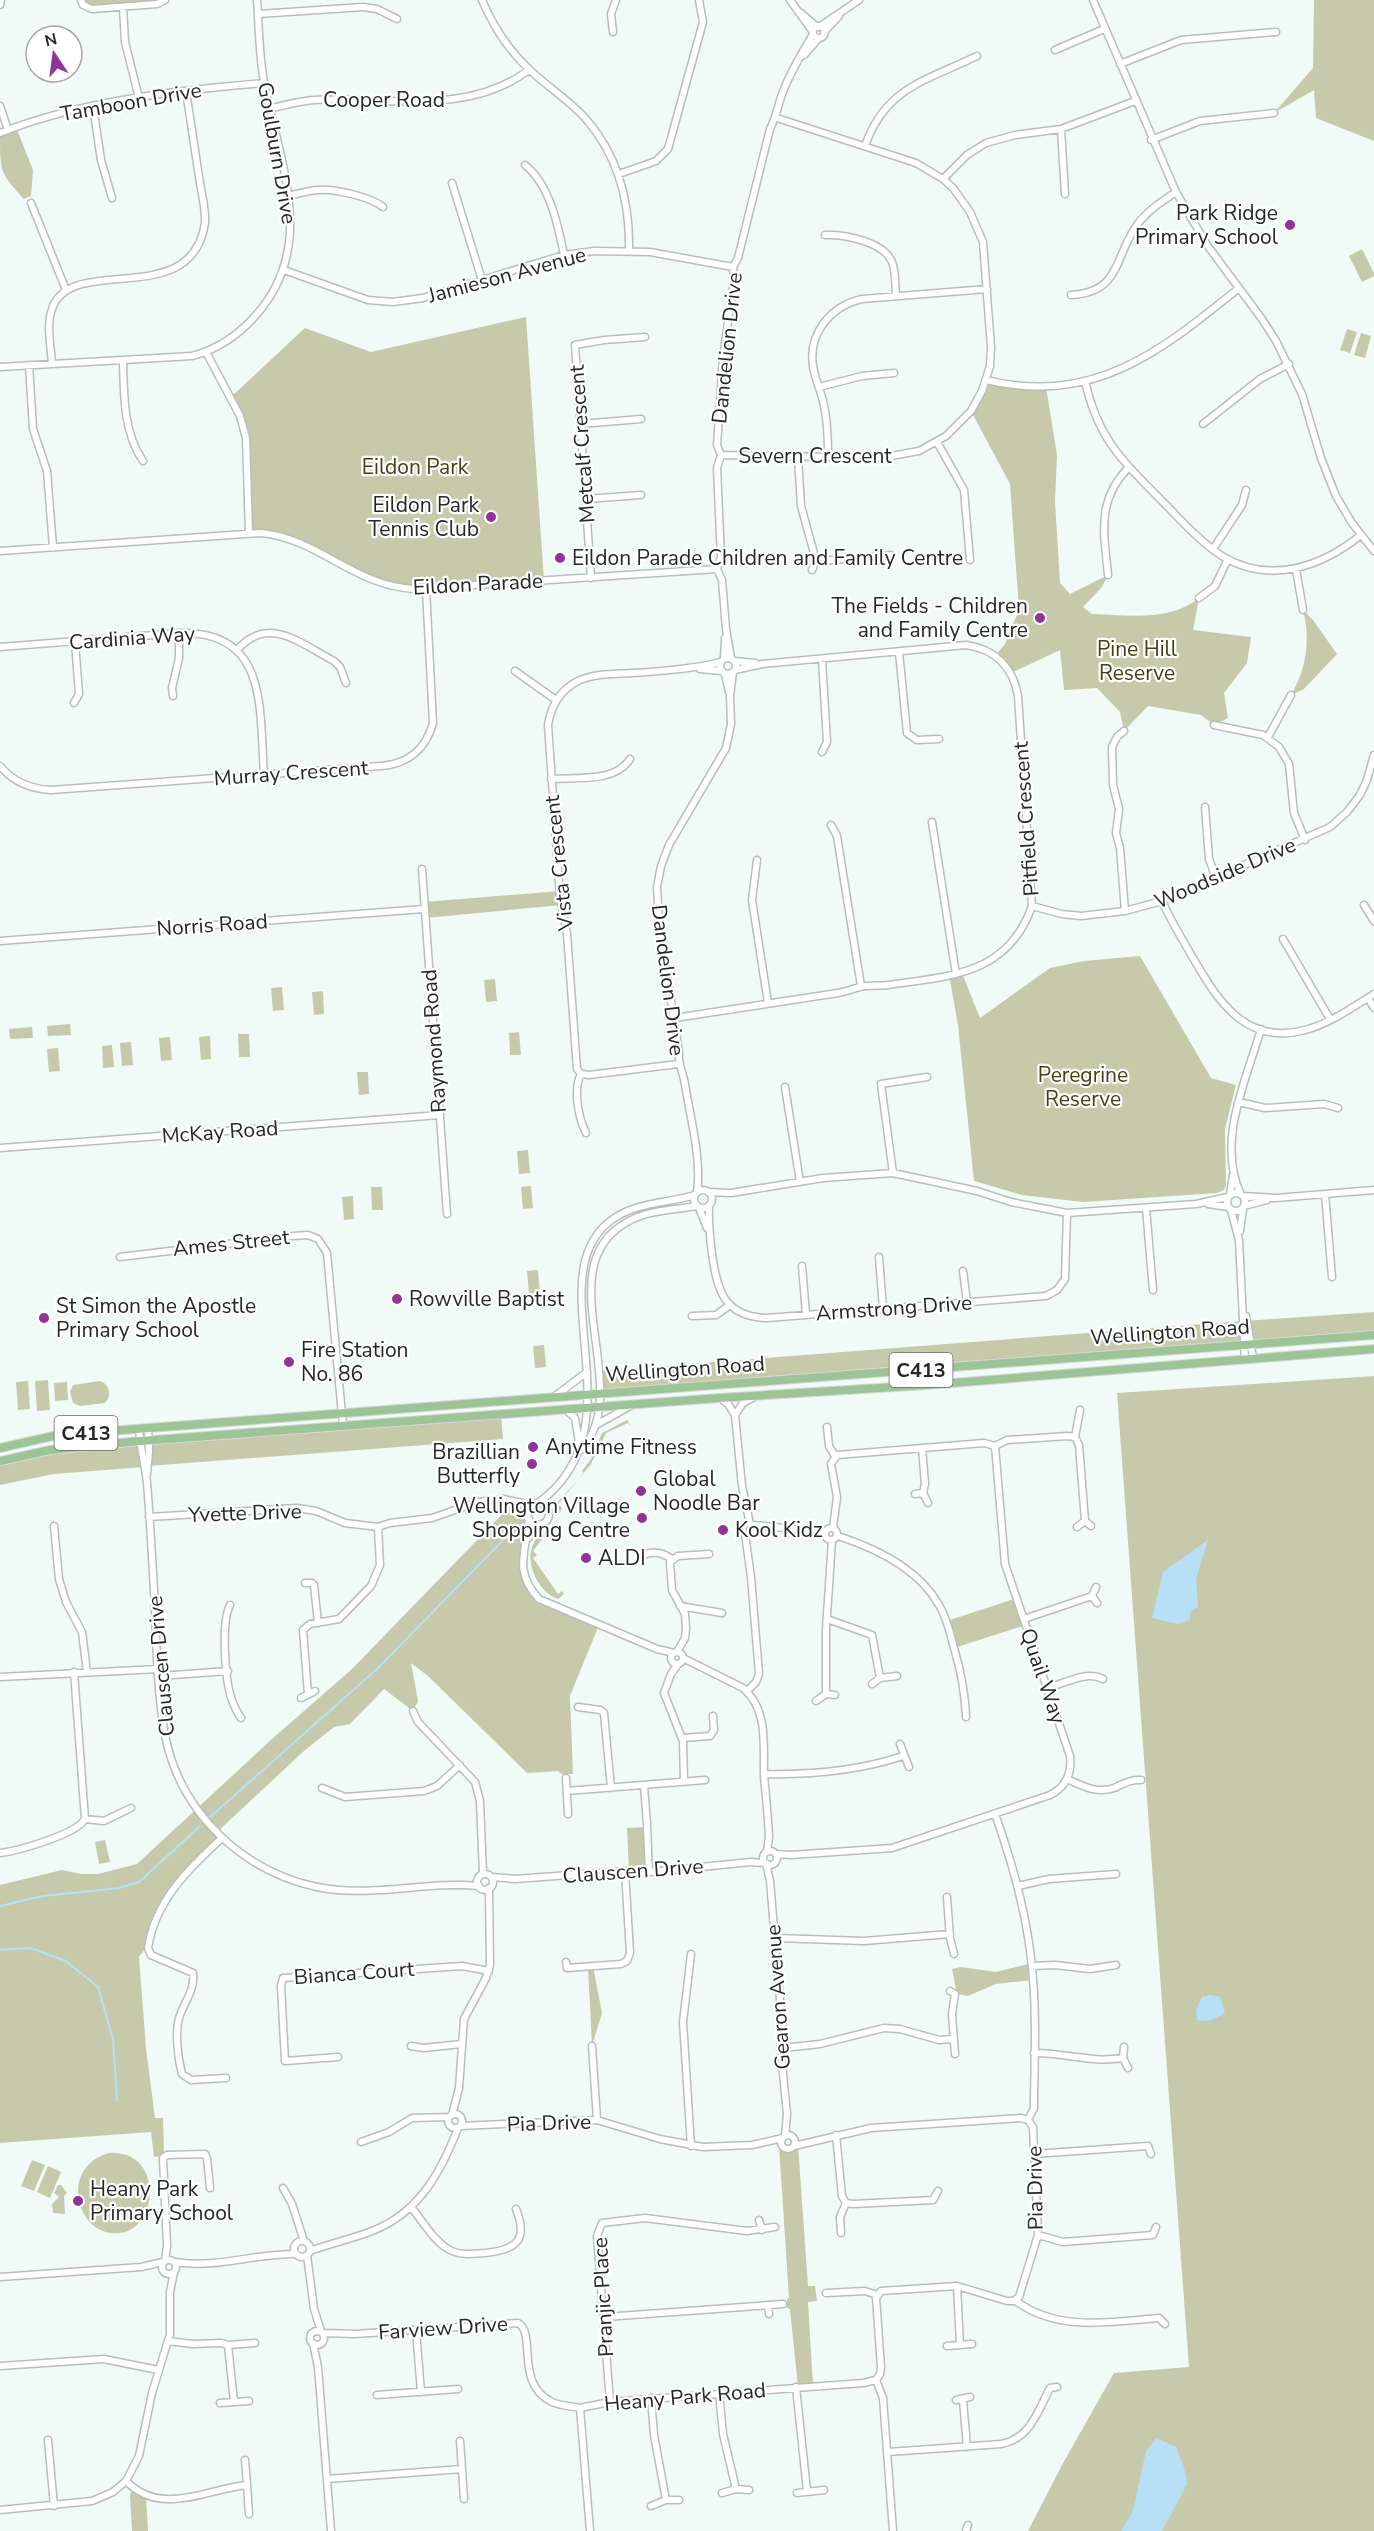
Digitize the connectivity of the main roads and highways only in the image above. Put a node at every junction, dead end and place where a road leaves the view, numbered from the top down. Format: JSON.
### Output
{"nodes":[{"id":1,"x":1374,"y":1335,"type":"edge"},
{"id":2,"x":1374,"y":1349,"type":"edge"},
{"id":3,"x":0,"y":1448,"type":"edge"},
{"id":4,"x":0,"y":1461,"type":"edge"}],
"edges":[{"from":1,"to":3,"type":"main road","name":"Wellington Road","number":"C413"},
{"from":2,"to":4,"type":"main road","name":"Wellington Road","number":"C413"}]}
